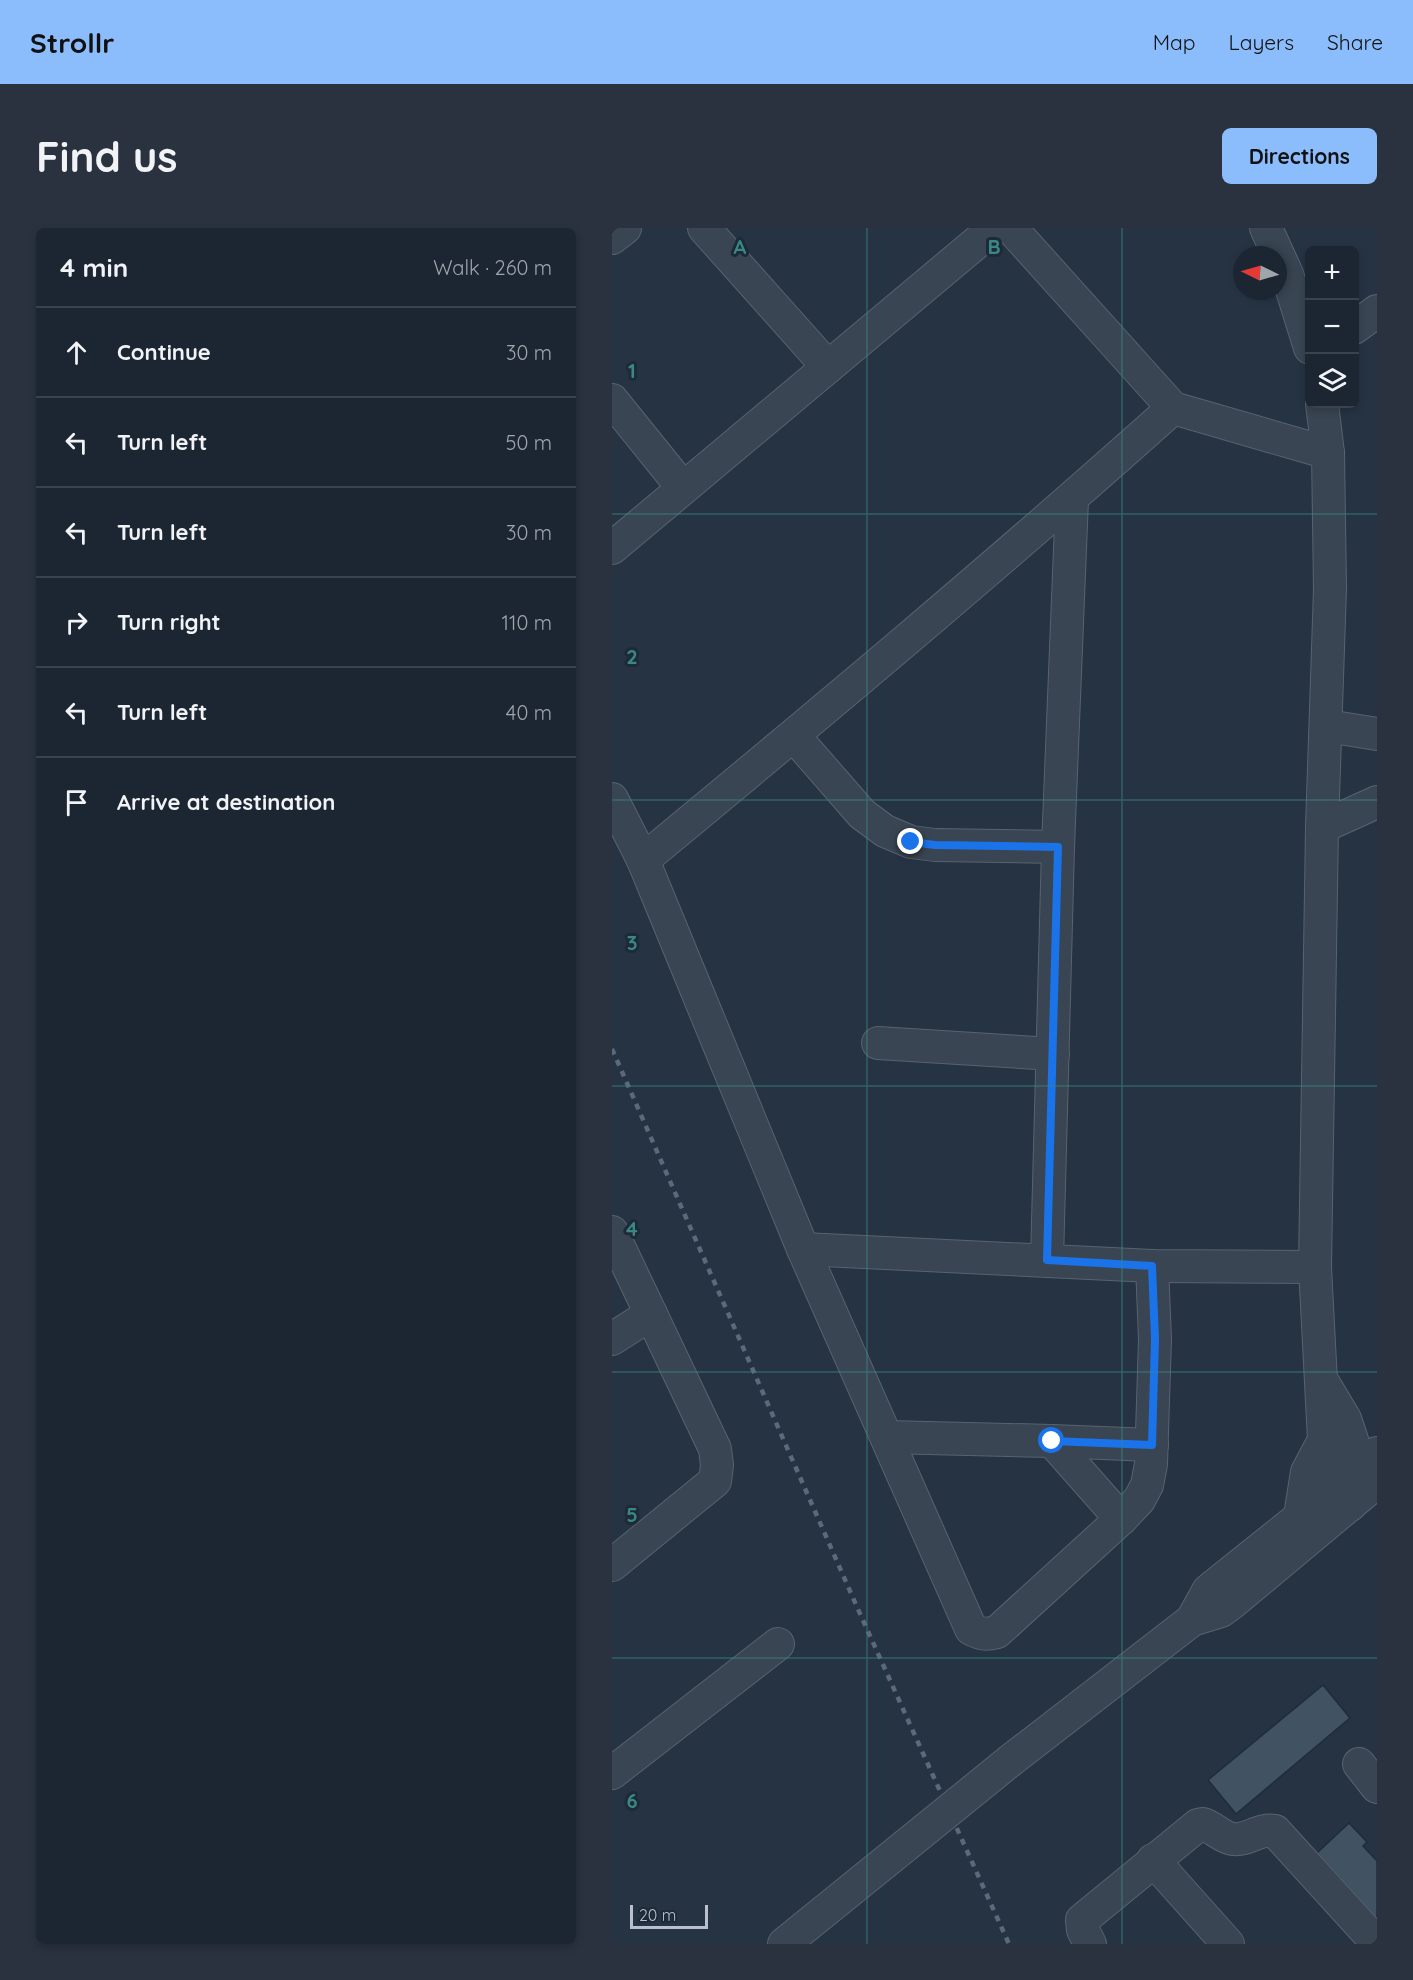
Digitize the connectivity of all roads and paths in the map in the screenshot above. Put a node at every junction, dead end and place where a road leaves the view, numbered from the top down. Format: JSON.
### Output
{"nodes":[{"id":1,"x":625,"y":228,"type":"edge"},
{"id":2,"x":704,"y":228,"type":"edge"},
{"id":3,"x":994,"y":228,"type":"edge"},
{"id":4,"x":1011,"y":228,"type":"edge"},
{"id":5,"x":1266,"y":228,"type":"edge"},
{"id":6,"x":612,"y":238,"type":"edge"},
{"id":7,"x":1377,"y":311,"type":"edge"},
{"id":8,"x":1359,"y":324,"type":"edge"},
{"id":9,"x":1305,"y":332,"type":"edge"},
{"id":10,"x":828,"y":368,"type":"junction"},
{"id":11,"x":612,"y":400,"type":"edge"},
{"id":12,"x":1173,"y":408,"type":"junction"},
{"id":13,"x":1322,"y":408,"type":"edge"},
{"id":14,"x":1328,"y":453,"type":"junction"},
{"id":15,"x":683,"y":488,"type":"junction"},
{"id":16,"x":1072,"y":499,"type":"junction"},
{"id":17,"x":612,"y":548,"type":"edge"},
{"id":18,"x":1327,"y":726,"type":"junction"},
{"id":19,"x":1377,"y":734,"type":"edge"},
{"id":20,"x":794,"y":736,"type":"junction"},
{"id":21,"x":612,"y":799,"type":"edge"},
{"id":22,"x":1377,"y":802,"type":"edge"},
{"id":23,"x":1322,"y":827,"type":"junction"},
{"id":24,"x":1058,"y":847,"type":"junction"},
{"id":25,"x":643,"y":860,"type":"junction"},
{"id":26,"x":878,"y":1044,"type":"dead end"},
{"id":27,"x":1053,"y":1054,"type":"junction"},
{"id":28,"x":612,"y":1232,"type":"edge"},
{"id":29,"x":803,"y":1250,"type":"junction"},
{"id":30,"x":1047,"y":1260,"type":"junction"},
{"id":31,"x":1152,"y":1266,"type":"junction"},
{"id":32,"x":1315,"y":1267,"type":"junction"},
{"id":33,"x":651,"y":1314,"type":"junction"},
{"id":34,"x":612,"y":1339,"type":"edge"},
{"id":35,"x":1335,"y":1430,"type":"junction"},
{"id":36,"x":1377,"y":1433,"type":"edge"},
{"id":37,"x":887,"y":1437,"type":"junction"},
{"id":38,"x":1052,"y":1441,"type":"junction"},
{"id":39,"x":1152,"y":1445,"type":"junction"},
{"id":40,"x":1363,"y":1480,"type":"edge"},
{"id":41,"x":1300,"y":1516,"type":"junction"},
{"id":42,"x":1121,"y":1519,"type":"junction"},
{"id":43,"x":612,"y":1565,"type":"edge"},
{"id":44,"x":1192,"y":1620,"type":"junction"},
{"id":45,"x":778,"y":1644,"type":"dead end"},
{"id":46,"x":612,"y":1773,"type":"edge"},
{"id":47,"x":1153,"y":1860,"type":"junction"},
{"id":48,"x":1377,"y":1943,"type":"edge"},
{"id":49,"x":784,"y":1944,"type":"edge"},
{"id":50,"x":1090,"y":1944,"type":"edge"},
{"id":51,"x":1227,"y":1944,"type":"edge"}],
"edges":[{"from":1,"to":6,"type":"street"},
{"from":2,"to":10,"type":"street"},
{"from":3,"to":10,"type":"street"},
{"from":4,"to":12,"type":"street"},
{"from":5,"to":9,"type":"street"},
{"from":7,"to":8,"type":"street"},
{"from":10,"to":15,"type":"street"},
{"from":11,"to":15,"type":"street"},
{"from":12,"to":14,"type":"street"},
{"from":12,"to":16,"type":"street"},
{"from":13,"to":14,"type":"street"},
{"from":14,"to":18,"type":"street"},
{"from":15,"to":17,"type":"street"},
{"from":16,"to":20,"type":"street"},
{"from":16,"to":24,"type":"street"},
{"from":18,"to":19,"type":"street"},
{"from":18,"to":23,"type":"street"},
{"from":20,"to":24,"type":"street"},
{"from":20,"to":25,"type":"street"},
{"from":21,"to":25,"type":"street"},
{"from":22,"to":23,"type":"street"},
{"from":23,"to":32,"type":"street"},
{"from":24,"to":27,"type":"street"},
{"from":25,"to":29,"type":"street"},
{"from":26,"to":27,"type":"street"},
{"from":27,"to":30,"type":"street"},
{"from":28,"to":33,"type":"street"},
{"from":29,"to":30,"type":"street"},
{"from":29,"to":37,"type":"street"},
{"from":30,"to":31,"type":"street"},
{"from":31,"to":32,"type":"street"},
{"from":31,"to":39,"type":"street"},
{"from":32,"to":35,"type":"street"},
{"from":33,"to":34,"type":"street"},
{"from":33,"to":43,"type":"street"},
{"from":35,"to":36,"type":"street"},
{"from":35,"to":40,"type":"street"},
{"from":35,"to":41,"type":"street"},
{"from":37,"to":38,"type":"street"},
{"from":37,"to":42,"type":"street"},
{"from":38,"to":39,"type":"street"},
{"from":38,"to":42,"type":"street"},
{"from":39,"to":42,"type":"street"},
{"from":40,"to":41,"type":"street"},
{"from":40,"to":44,"type":"street"},
{"from":41,"to":44,"type":"street"},
{"from":44,"to":49,"type":"street","bridge":true},
{"from":45,"to":46,"type":"street"},
{"from":47,"to":48,"type":"street"},
{"from":47,"to":50,"type":"street"},
{"from":47,"to":51,"type":"street"}]}
